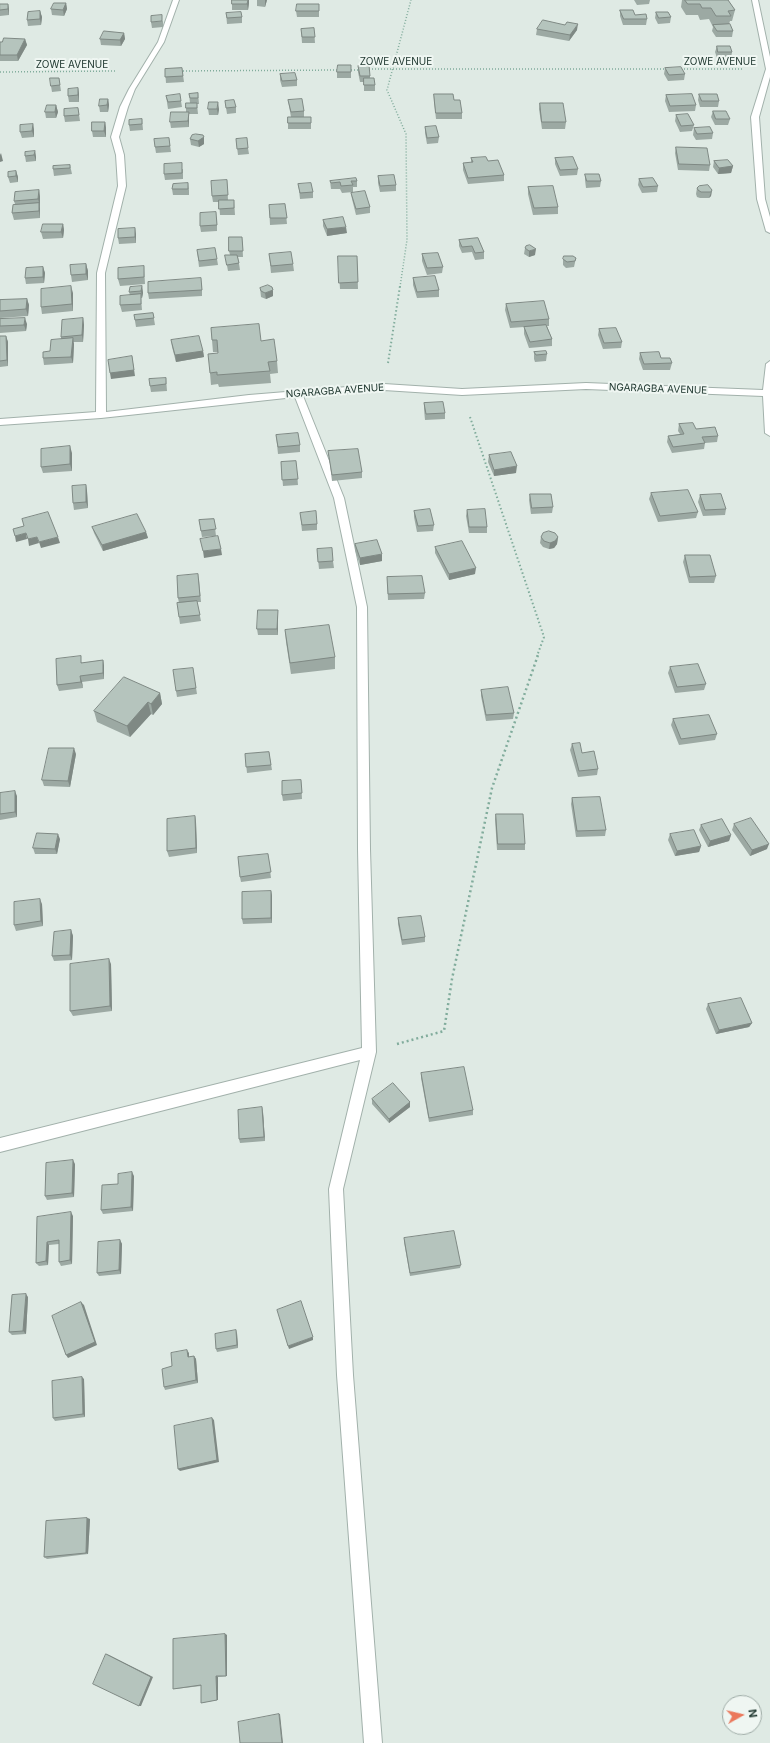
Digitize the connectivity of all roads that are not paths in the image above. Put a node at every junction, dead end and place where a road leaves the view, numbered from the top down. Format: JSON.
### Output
{"nodes":[{"id":1,"x":176,"y":0,"type":"edge"},
{"id":2,"x":754,"y":0,"type":"edge"},
{"id":3,"x":769,"y":69,"type":"edge"},
{"id":4,"x":770,"y":231,"type":"edge"},
{"id":5,"x":770,"y":364,"type":"edge"},
{"id":6,"x":767,"y":393,"type":"junction"},
{"id":7,"x":298,"y":394,"type":"junction"},
{"id":8,"x":101,"y":415,"type":"junction"},
{"id":9,"x":0,"y":422,"type":"edge"},
{"id":10,"x":770,"y":433,"type":"edge"},
{"id":11,"x":369,"y":1052,"type":"junction"},
{"id":12,"x":0,"y":1145,"type":"edge"},
{"id":13,"x":373,"y":1743,"type":"edge"}],
"edges":[{"from":1,"to":8,"type":"street"},
{"from":2,"to":3,"type":"street"},
{"from":3,"to":4,"type":"street"},
{"from":5,"to":6,"type":"street"},
{"from":6,"to":7,"type":"street","name":"NGARAGBA AVENUE"},
{"from":6,"to":10,"type":"street"},
{"from":7,"to":8,"type":"street","name":"NGARAGBA AVENUE"},
{"from":7,"to":11,"type":"street"},
{"from":8,"to":9,"type":"street","name":"NGARAGBA AVENUE"},
{"from":11,"to":12,"type":"street"},
{"from":11,"to":13,"type":"street"}]}
